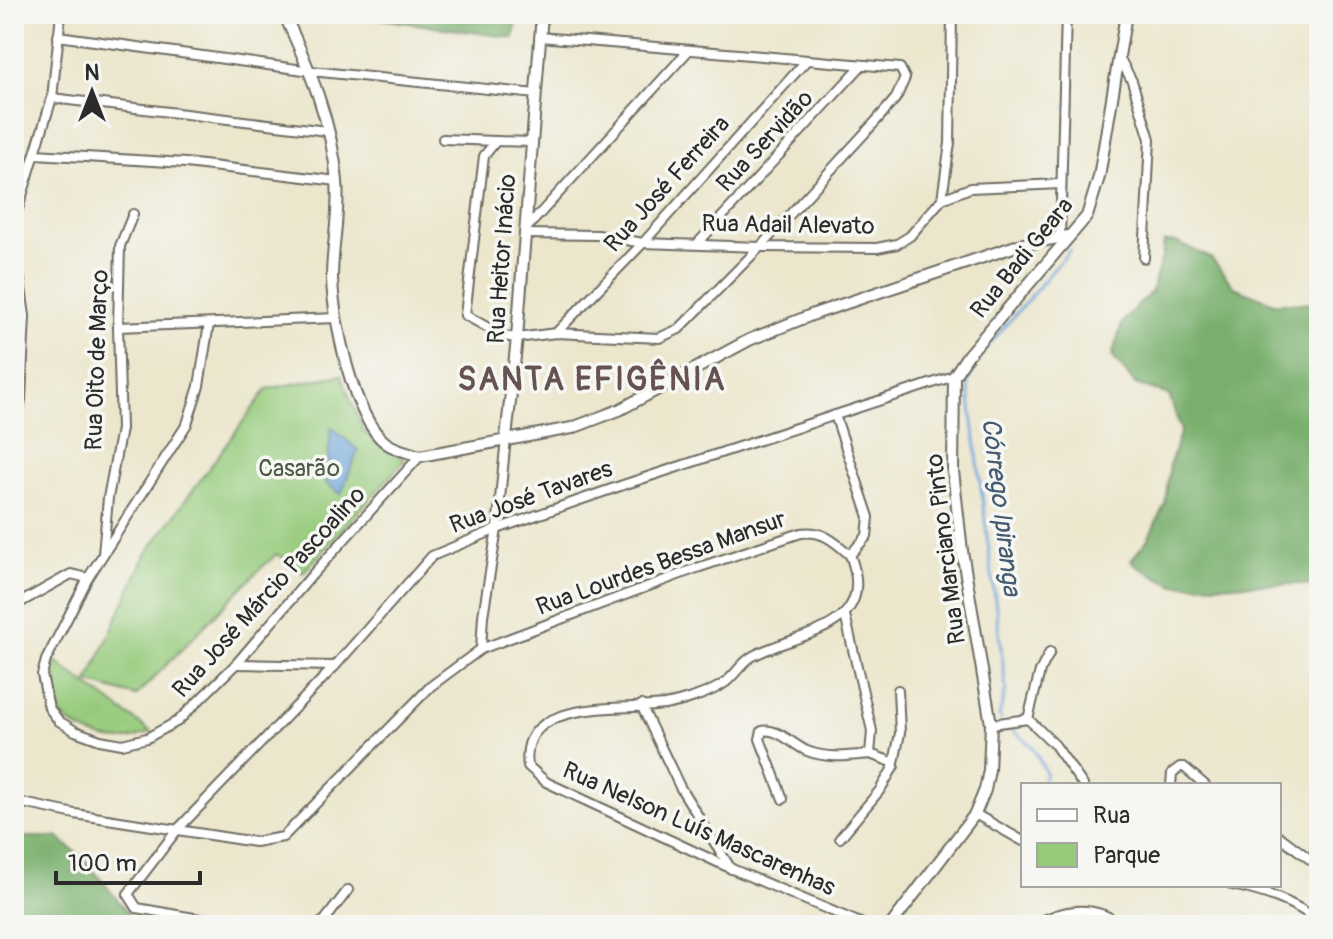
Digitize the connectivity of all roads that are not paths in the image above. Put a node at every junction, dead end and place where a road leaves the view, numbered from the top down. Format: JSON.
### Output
{"nodes":[{"id":1,"x":61,"y":14,"type":"edge"},
{"id":2,"x":284,"y":14,"type":"edge"},
{"id":3,"x":542,"y":14,"type":"edge"},
{"id":4,"x":952,"y":14,"type":"edge"},
{"id":5,"x":1066,"y":14,"type":"edge"},
{"id":6,"x":1126,"y":14,"type":"edge"},
{"id":7,"x":58,"y":36,"type":"junction"},
{"id":8,"x":540,"y":37,"type":"junction"},
{"id":9,"x":689,"y":50,"type":"junction"},
{"id":10,"x":1119,"y":57,"type":"junction"},
{"id":11,"x":806,"y":61,"type":"junction"},
{"id":12,"x":862,"y":65,"type":"junction"},
{"id":13,"x":311,"y":71,"type":"junction"},
{"id":14,"x":536,"y":94,"type":"junction"},
{"id":15,"x":52,"y":98,"type":"junction"},
{"id":16,"x":327,"y":131,"type":"junction"},
{"id":17,"x":443,"y":139,"type":"dead end"},
{"id":18,"x":496,"y":141,"type":"junction"},
{"id":19,"x":531,"y":142,"type":"junction"},
{"id":20,"x":35,"y":154,"type":"junction"},
{"id":21,"x":337,"y":181,"type":"junction"},
{"id":22,"x":1061,"y":184,"type":"junction"},
{"id":23,"x":942,"y":199,"type":"junction"},
{"id":24,"x":133,"y":214,"type":"dead end"},
{"id":25,"x":524,"y":233,"type":"junction"},
{"id":26,"x":1065,"y":237,"type":"junction"},
{"id":27,"x":643,"y":243,"type":"junction"},
{"id":28,"x":697,"y":244,"type":"junction"},
{"id":29,"x":760,"y":247,"type":"junction"},
{"id":30,"x":1144,"y":258,"type":"dead end"},
{"id":31,"x":336,"y":318,"type":"junction"},
{"id":32,"x":209,"y":324,"type":"junction"},
{"id":33,"x":118,"y":327,"type":"junction"},
{"id":34,"x":556,"y":333,"type":"junction"},
{"id":35,"x":517,"y":338,"type":"junction"},
{"id":36,"x":954,"y":376,"type":"junction"},
{"id":37,"x":835,"y":415,"type":"junction"},
{"id":38,"x":14,"y":435,"type":"edge"},
{"id":39,"x":506,"y":438,"type":"junction"},
{"id":40,"x":420,"y":456,"type":"junction"},
{"id":41,"x":497,"y":529,"type":"junction"},
{"id":42,"x":850,"y":555,"type":"junction"},
{"id":43,"x":103,"y":556,"type":"junction"},
{"id":44,"x":88,"y":578,"type":"junction"},
{"id":45,"x":14,"y":606,"type":"edge"},
{"id":46,"x":845,"y":615,"type":"junction"},
{"id":47,"x":481,"y":649,"type":"junction"},
{"id":48,"x":1050,"y":652,"type":"dead end"},
{"id":49,"x":236,"y":664,"type":"junction"},
{"id":50,"x":335,"y":666,"type":"junction"},
{"id":51,"x":898,"y":690,"type":"dead end"},
{"id":52,"x":641,"y":705,"type":"junction"},
{"id":53,"x":1028,"y":719,"type":"junction"},
{"id":54,"x":993,"y":724,"type":"junction"},
{"id":55,"x":870,"y":754,"type":"junction"},
{"id":56,"x":894,"y":763,"type":"junction"},
{"id":57,"x":1082,"y":783,"type":"edge"},
{"id":58,"x":1171,"y":783,"type":"edge"},
{"id":59,"x":1203,"y":783,"type":"edge"},
{"id":60,"x":783,"y":799,"type":"dead end"},
{"id":61,"x":14,"y":801,"type":"edge"},
{"id":62,"x":975,"y":814,"type":"junction"},
{"id":63,"x":177,"y":830,"type":"junction"},
{"id":64,"x":840,"y":838,"type":"dead end"},
{"id":65,"x":1281,"y":838,"type":"edge"},
{"id":66,"x":1021,"y":840,"type":"edge"},
{"id":67,"x":1319,"y":866,"type":"edge"},
{"id":68,"x":732,"y":869,"type":"junction"},
{"id":69,"x":1239,"y":887,"type":"edge"},
{"id":70,"x":348,"y":890,"type":"dead end"},
{"id":71,"x":1319,"y":921,"type":"edge"},
{"id":72,"x":234,"y":925,"type":"edge"},
{"id":73,"x":318,"y":925,"type":"edge"},
{"id":74,"x":865,"y":925,"type":"edge"},
{"id":75,"x":891,"y":925,"type":"edge"},
{"id":76,"x":1036,"y":925,"type":"edge"},
{"id":77,"x":1121,"y":925,"type":"edge"}],
"edges":[{"from":1,"to":7,"type":"street"},
{"from":2,"to":13,"type":"street"},
{"from":3,"to":8,"type":"street","name":"Rua Heitor Inácio"},
{"from":4,"to":23,"type":"street"},
{"from":5,"to":22,"type":"street"},
{"from":6,"to":10,"type":"street","name":"Rua Badi Geara"},
{"from":7,"to":13,"type":"street"},
{"from":7,"to":15,"type":"street"},
{"from":8,"to":9,"type":"street"},
{"from":8,"to":14,"type":"street","name":"Rua Heitor Inácio"},
{"from":9,"to":11,"type":"street"},
{"from":9,"to":25,"type":"street"},
{"from":10,"to":26,"type":"street","name":"Rua Badi Geara"},
{"from":10,"to":30,"type":"street"},
{"from":11,"to":12,"type":"street"},
{"from":11,"to":27,"type":"street","name":"Rua José Ferreira"},
{"from":12,"to":28,"type":"street","name":"Rua Servidão"},
{"from":12,"to":29,"type":"street"},
{"from":13,"to":14,"type":"street"},
{"from":13,"to":16,"type":"street"},
{"from":14,"to":19,"type":"street","name":"Rua Heitor Inácio"},
{"from":15,"to":16,"type":"street"},
{"from":15,"to":20,"type":"street"},
{"from":16,"to":21,"type":"street"},
{"from":17,"to":18,"type":"street"},
{"from":18,"to":19,"type":"street"},
{"from":18,"to":35,"type":"street"},
{"from":19,"to":25,"type":"street","name":"Rua Heitor Inácio"},
{"from":20,"to":21,"type":"street"},
{"from":20,"to":38,"type":"street"},
{"from":21,"to":31,"type":"street"},
{"from":22,"to":23,"type":"street"},
{"from":22,"to":26,"type":"street"},
{"from":23,"to":29,"type":"street","name":"Rua Adail Alevato"},
{"from":24,"to":33,"type":"street","name":"Rua Oito de Março"},
{"from":25,"to":27,"type":"street","name":"Rua Adail Alevato"},
{"from":25,"to":35,"type":"street","name":"Rua Heitor Inácio"},
{"from":26,"to":36,"type":"street","name":"Rua Badi Geara"},
{"from":26,"to":39,"type":"street"},
{"from":27,"to":28,"type":"street","name":"Rua Adail Alevato"},
{"from":27,"to":34,"type":"street","name":"Rua José Ferreira"},
{"from":28,"to":29,"type":"street","name":"Rua Adail Alevato"},
{"from":29,"to":34,"type":"street"},
{"from":31,"to":32,"type":"street"},
{"from":31,"to":40,"type":"street"},
{"from":32,"to":33,"type":"street"},
{"from":32,"to":43,"type":"street","name":"Rua José Márcio Pascoalino"},
{"from":33,"to":43,"type":"street","name":"Rua Oito de Março"},
{"from":34,"to":35,"type":"street"},
{"from":35,"to":39,"type":"street","name":"Rua Heitor Inácio"},
{"from":36,"to":37,"type":"street","name":"Rua José Tavares"},
{"from":36,"to":54,"type":"street","name":"Rua Marciano Pinto"},
{"from":37,"to":41,"type":"street","name":"Rua José Tavares"},
{"from":37,"to":42,"type":"street"},
{"from":39,"to":40,"type":"street"},
{"from":39,"to":41,"type":"street","name":"Rua Heitor Inácio"},
{"from":40,"to":49,"type":"street","name":"Rua José Márcio Pascoalino"},
{"from":41,"to":47,"type":"street","name":"Rua Heitor Inácio"},
{"from":41,"to":50,"type":"street","name":"Rua José Tavares"},
{"from":42,"to":46,"type":"street"},
{"from":42,"to":47,"type":"street","name":"Rua Lourdes Bessa Mansur"},
{"from":43,"to":44,"type":"street","name":"Rua José Márcio Pascoalino"},
{"from":44,"to":45,"type":"street"},
{"from":44,"to":49,"type":"street","name":"Rua José Márcio Pascoalino"},
{"from":46,"to":52,"type":"street","name":"Rua Nelson Luís Mascarenhas"},
{"from":46,"to":55,"type":"street"},
{"from":47,"to":63,"type":"street","name":"Rua Lourdes Bessa Mansur"},
{"from":48,"to":53,"type":"street"},
{"from":49,"to":50,"type":"street"},
{"from":50,"to":63,"type":"street","name":"Rua José Tavares"},
{"from":51,"to":56,"type":"street"},
{"from":52,"to":68,"type":"street"},
{"from":52,"to":68,"type":"street","name":"Rua Nelson Luís Mascarenhas"},
{"from":53,"to":54,"type":"street"},
{"from":53,"to":57,"type":"street"},
{"from":54,"to":62,"type":"street","name":"Rua Marciano Pinto"},
{"from":55,"to":56,"type":"street"},
{"from":55,"to":60,"type":"street"},
{"from":56,"to":64,"type":"street"},
{"from":58,"to":59,"type":"street"},
{"from":61,"to":63,"type":"street","name":"Rua Lourdes Bessa Mansur"},
{"from":62,"to":66,"type":"street"},
{"from":62,"to":75,"type":"street","name":"Rua Marciano Pinto"},
{"from":63,"to":72,"type":"street","name":"Rua José Tavares"},
{"from":65,"to":67,"type":"street"},
{"from":68,"to":74,"type":"street","name":"Rua Nelson Luís Mascarenhas"},
{"from":69,"to":71,"type":"street"},
{"from":70,"to":73,"type":"street"},
{"from":76,"to":77,"type":"street"}]}
